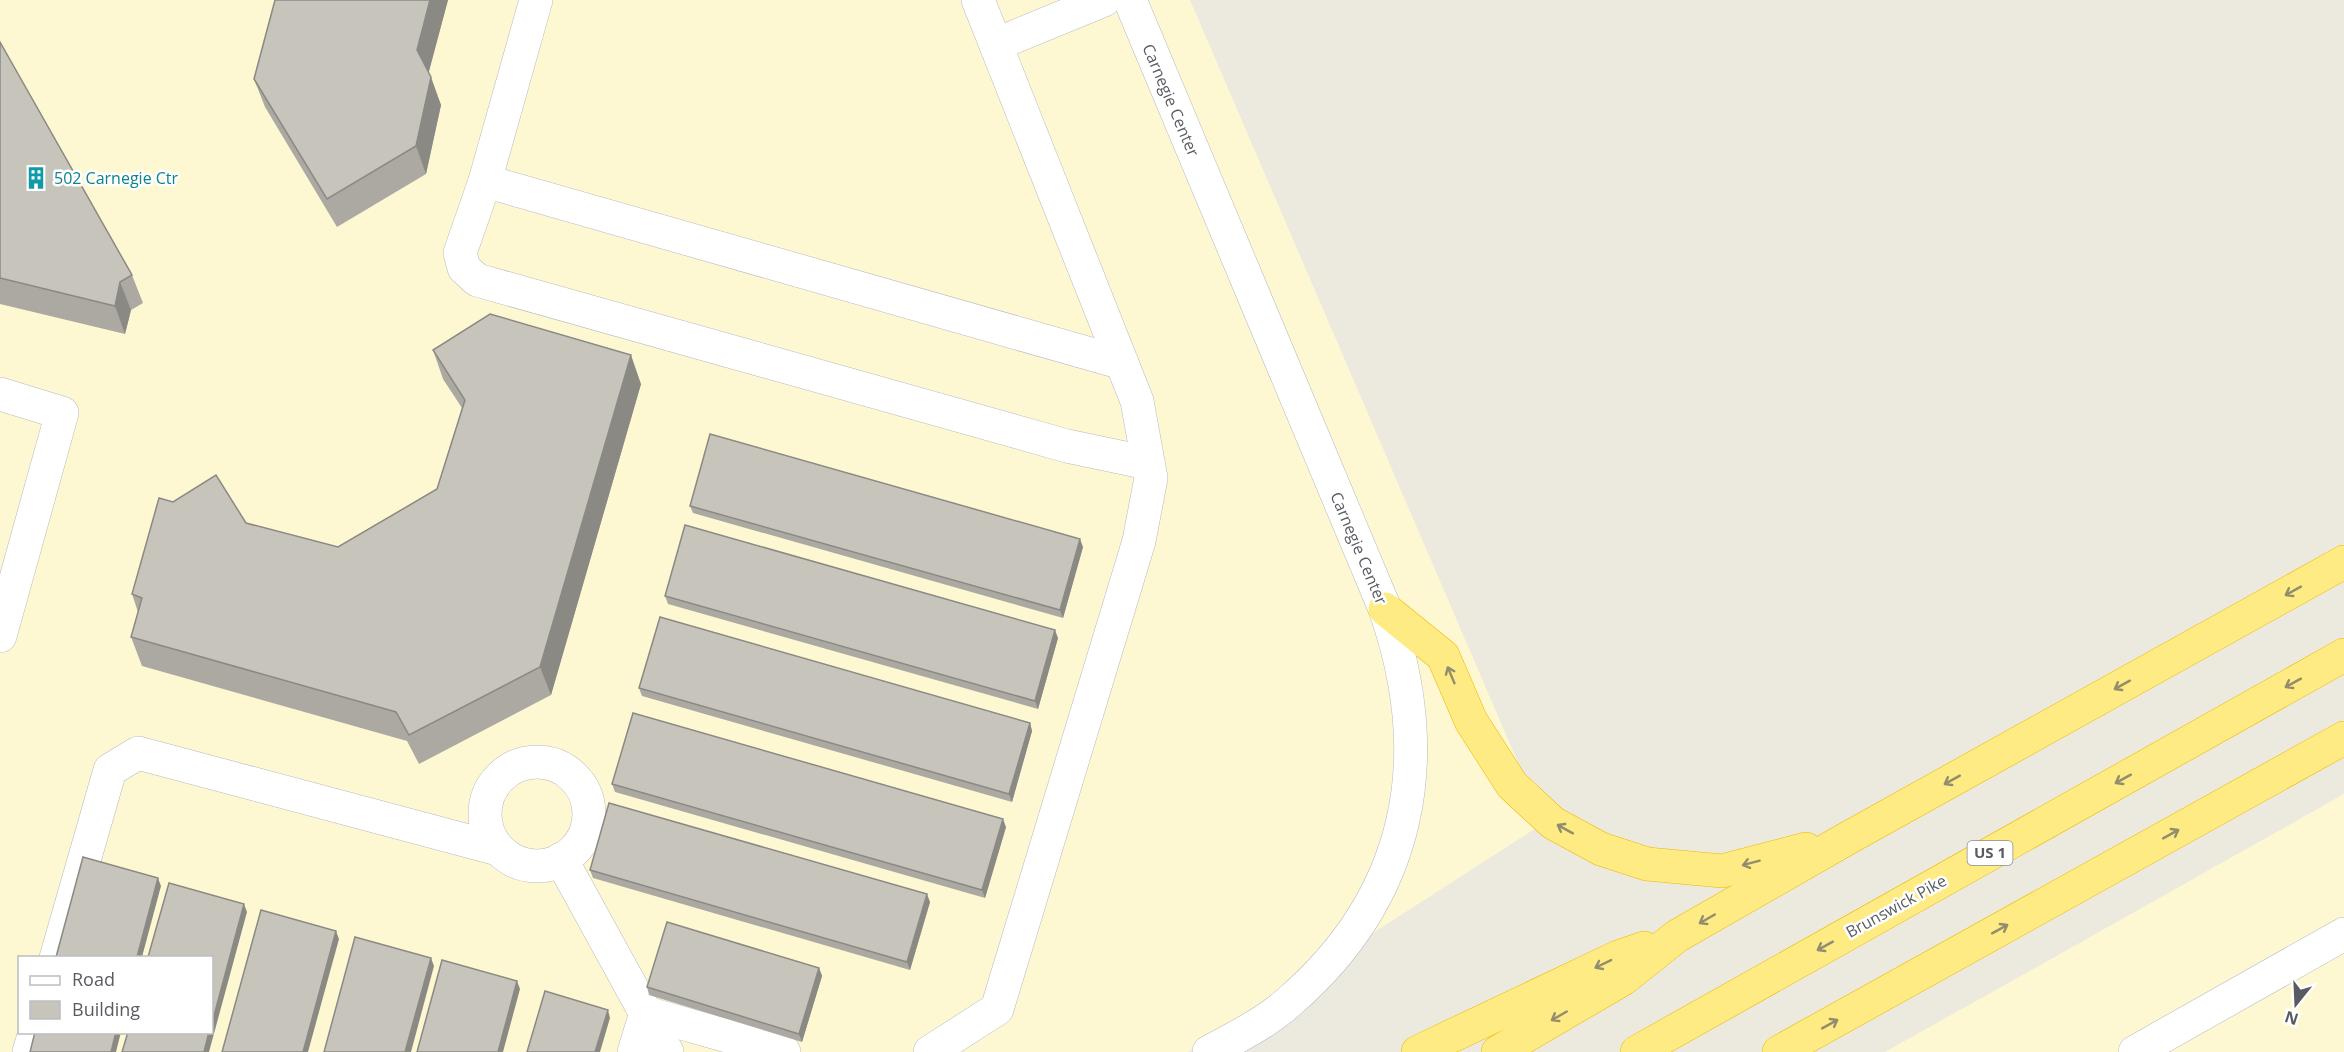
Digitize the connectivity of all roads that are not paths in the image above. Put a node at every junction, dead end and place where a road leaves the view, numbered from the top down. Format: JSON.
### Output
{"nodes":[{"id":1,"x":536,"y":0,"type":"edge"},
{"id":2,"x":978,"y":0,"type":"edge"},
{"id":3,"x":1104,"y":0,"type":"edge"},
{"id":4,"x":1130,"y":0,"type":"edge"},
{"id":5,"x":997,"y":44,"type":"junction"},
{"id":6,"x":485,"y":181,"type":"junction"},
{"id":7,"x":1122,"y":363,"type":"junction"},
{"id":8,"x":0,"y":394,"type":"edge"},
{"id":9,"x":1148,"y":464,"type":"junction"},
{"id":10,"x":2344,"y":562,"type":"edge"},
{"id":11,"x":1385,"y":609,"type":"junction"},
{"id":12,"x":0,"y":636,"type":"edge"},
{"id":13,"x":2344,"y":655,"type":"edge"},
{"id":14,"x":2344,"y":738,"type":"edge"},
{"id":15,"x":1848,"y":838,"type":"junction"},
{"id":16,"x":498,"y":849,"type":"junction"},
{"id":17,"x":561,"y":860,"type":"junction"},
{"id":18,"x":2344,"y":934,"type":"edge"},
{"id":19,"x":1677,"y":936,"type":"junction"},
{"id":20,"x":56,"y":956,"type":"edge"},
{"id":21,"x":646,"y":1013,"type":"junction"},
{"id":22,"x":34,"y":1034,"type":"edge"},
{"id":23,"x":29,"y":1052,"type":"edge"},
{"id":24,"x":634,"y":1052,"type":"edge"},
{"id":25,"x":667,"y":1052,"type":"edge"},
{"id":26,"x":784,"y":1052,"type":"edge"},
{"id":27,"x":930,"y":1052,"type":"edge"},
{"id":28,"x":1209,"y":1052,"type":"edge"},
{"id":29,"x":1418,"y":1052,"type":"edge"},
{"id":30,"x":1498,"y":1052,"type":"edge"},
{"id":31,"x":1637,"y":1052,"type":"edge"},
{"id":32,"x":1779,"y":1052,"type":"edge"},
{"id":33,"x":2134,"y":1052,"type":"edge"}],
"edges":[{"from":1,"to":6,"type":"street"},
{"from":2,"to":5,"type":"street"},
{"from":3,"to":5,"type":"street"},
{"from":4,"to":11,"type":"street","name":"Carnegie Center"},
{"from":5,"to":7,"type":"street"},
{"from":6,"to":7,"type":"street"},
{"from":6,"to":9,"type":"street"},
{"from":7,"to":9,"type":"street"},
{"from":8,"to":12,"type":"street"},
{"from":9,"to":27,"type":"street"},
{"from":10,"to":15,"type":"highway","one_way":true},
{"from":15,"to":11,"type":"highway","one_way":true},
{"from":11,"to":28,"type":"street","name":"Carnegie Center"},
{"from":13,"to":31,"type":"highway","name":"Brunswick Pike","number":"US 1","one_way":true},
{"from":32,"to":14,"type":"highway","one_way":true},
{"from":15,"to":19,"type":"highway","one_way":true},
{"from":16,"to":17,"type":"street"},
{"from":16,"to":17,"type":"street"},
{"from":16,"to":20,"type":"street"},
{"from":17,"to":21,"type":"street"},
{"from":18,"to":33,"type":"street"},
{"from":19,"to":29,"type":"highway","one_way":true},
{"from":19,"to":30,"type":"highway","one_way":true},
{"from":21,"to":24,"type":"street"},
{"from":21,"to":25,"type":"street"},
{"from":21,"to":26,"type":"street"},
{"from":22,"to":23,"type":"street"}]}
